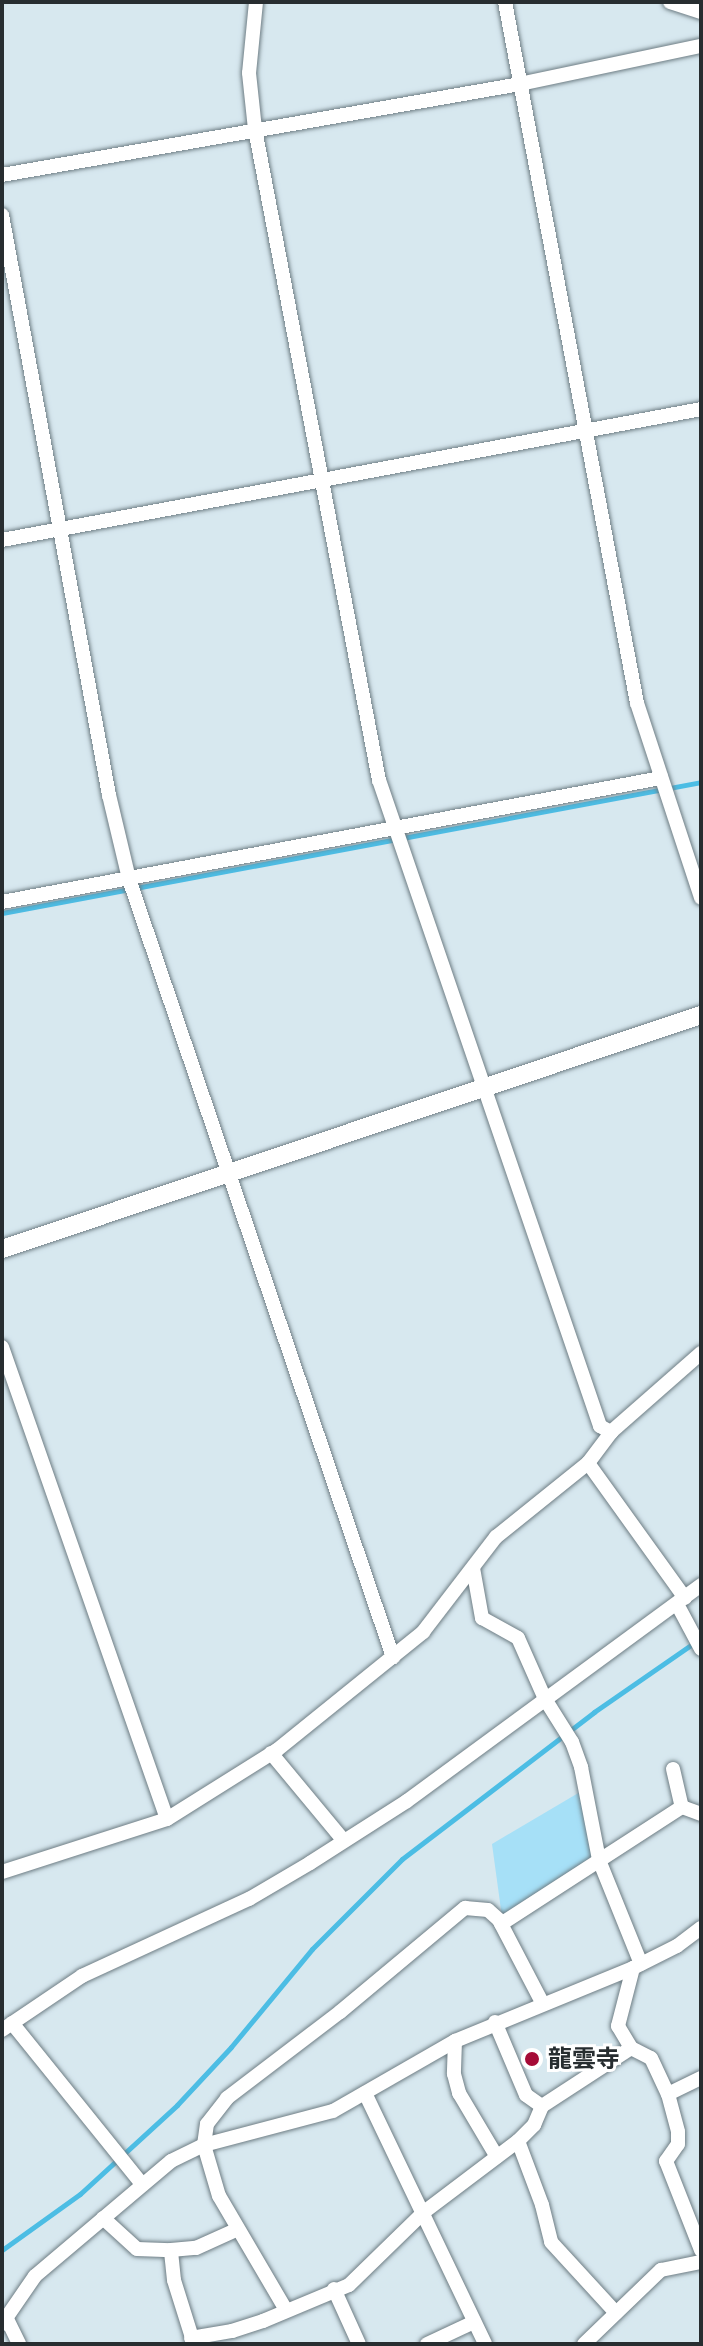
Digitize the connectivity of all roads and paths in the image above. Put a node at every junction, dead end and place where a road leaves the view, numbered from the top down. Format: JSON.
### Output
{"nodes":[{"id":1,"x":256,"y":2,"type":"edge"},
{"id":2,"x":505,"y":2,"type":"edge"},
{"id":3,"x":670,"y":2,"type":"edge"},
{"id":4,"x":701,"y":12,"type":"edge"},
{"id":5,"x":701,"y":46,"type":"edge"},
{"id":6,"x":520,"y":84,"type":"junction"},
{"id":7,"x":255,"y":129,"type":"junction"},
{"id":8,"x":2,"y":175,"type":"edge"},
{"id":9,"x":2,"y":215,"type":"edge"},
{"id":10,"x":701,"y":409,"type":"edge"},
{"id":11,"x":587,"y":430,"type":"junction"},
{"id":12,"x":323,"y":481,"type":"junction"},
{"id":13,"x":60,"y":529,"type":"junction"},
{"id":14,"x":2,"y":540,"type":"edge"},
{"id":15,"x":661,"y":778,"type":"junction"},
{"id":16,"x":395,"y":827,"type":"junction"},
{"id":17,"x":129,"y":879,"type":"junction"},
{"id":18,"x":701,"y":898,"type":"edge"},
{"id":19,"x":2,"y":902,"type":"edge"},
{"id":20,"x":701,"y":1015,"type":"edge"},
{"id":21,"x":482,"y":1088,"type":"junction"},
{"id":22,"x":228,"y":1175,"type":"junction"},
{"id":23,"x":2,"y":1249,"type":"edge"},
{"id":24,"x":2,"y":1347,"type":"edge"},
{"id":25,"x":701,"y":1353,"type":"edge"},
{"id":26,"x":611,"y":1432,"type":"junction"},
{"id":27,"x":588,"y":1463,"type":"junction"},
{"id":28,"x":473,"y":1568,"type":"junction"},
{"id":29,"x":701,"y":1585,"type":"edge"},
{"id":30,"x":681,"y":1601,"type":"junction"},
{"id":31,"x":701,"y":1649,"type":"edge"},
{"id":32,"x":393,"y":1657,"type":"junction"},
{"id":33,"x":545,"y":1699,"type":"junction"},
{"id":34,"x":271,"y":1753,"type":"junction"},
{"id":35,"x":673,"y":1769,"type":"dead end"},
{"id":36,"x":682,"y":1807,"type":"junction"},
{"id":37,"x":701,"y":1814,"type":"edge"},
{"id":38,"x":167,"y":1819,"type":"junction"},
{"id":39,"x":344,"y":1841,"type":"junction"},
{"id":40,"x":599,"y":1860,"type":"junction"},
{"id":41,"x":2,"y":1872,"type":"edge"},
{"id":42,"x":501,"y":1924,"type":"junction"},
{"id":43,"x":701,"y":1928,"type":"edge"},
{"id":44,"x":637,"y":1966,"type":"junction"},
{"id":45,"x":543,"y":2004,"type":"junction"},
{"id":46,"x":495,"y":2022,"type":"junction"},
{"id":47,"x":7,"y":2026,"type":"edge"},
{"id":48,"x":455,"y":2041,"type":"junction"},
{"id":49,"x":631,"y":2048,"type":"junction"},
{"id":50,"x":701,"y":2078,"type":"edge"},
{"id":51,"x":365,"y":2093,"type":"junction"},
{"id":52,"x":668,"y":2094,"type":"junction"},
{"id":53,"x":542,"y":2106,"type":"junction"},
{"id":54,"x":518,"y":2141,"type":"junction"},
{"id":55,"x":204,"y":2145,"type":"junction"},
{"id":56,"x":497,"y":2157,"type":"junction"},
{"id":57,"x":142,"y":2184,"type":"junction"},
{"id":58,"x":424,"y":2212,"type":"junction"},
{"id":59,"x":103,"y":2218,"type":"junction"},
{"id":60,"x":236,"y":2230,"type":"junction"},
{"id":61,"x":171,"y":2250,"type":"junction"},
{"id":62,"x":701,"y":2250,"type":"edge"},
{"id":63,"x":701,"y":2262,"type":"edge"},
{"id":64,"x":334,"y":2289,"type":"junction"},
{"id":65,"x":286,"y":2310,"type":"junction"},
{"id":66,"x":616,"y":2313,"type":"junction"},
{"id":67,"x":4,"y":2322,"type":"edge"},
{"id":68,"x":474,"y":2322,"type":"junction"},
{"id":69,"x":192,"y":2341,"type":"edge"},
{"id":70,"x":19,"y":2344,"type":"edge"},
{"id":71,"x":359,"y":2344,"type":"edge"},
{"id":72,"x":427,"y":2344,"type":"edge"},
{"id":73,"x":485,"y":2344,"type":"edge"},
{"id":74,"x":584,"y":2344,"type":"edge"}],
"edges":[{"from":1,"to":7,"type":"street"},
{"from":2,"to":6,"type":"street"},
{"from":3,"to":4,"type":"street"},
{"from":5,"to":6,"type":"street"},
{"from":6,"to":7,"type":"street"},
{"from":6,"to":11,"type":"street"},
{"from":7,"to":8,"type":"street"},
{"from":7,"to":12,"type":"street"},
{"from":9,"to":13,"type":"street"},
{"from":10,"to":11,"type":"street"},
{"from":11,"to":12,"type":"street"},
{"from":11,"to":15,"type":"street"},
{"from":12,"to":13,"type":"street"},
{"from":12,"to":16,"type":"street"},
{"from":13,"to":14,"type":"street"},
{"from":13,"to":17,"type":"street"},
{"from":15,"to":16,"type":"street"},
{"from":15,"to":18,"type":"street"},
{"from":16,"to":17,"type":"street"},
{"from":16,"to":21,"type":"street"},
{"from":17,"to":19,"type":"street"},
{"from":17,"to":22,"type":"street"},
{"from":20,"to":21,"type":"street"},
{"from":21,"to":22,"type":"street"},
{"from":21,"to":26,"type":"street"},
{"from":22,"to":23,"type":"street"},
{"from":22,"to":32,"type":"street"},
{"from":24,"to":38,"type":"street"},
{"from":25,"to":26,"type":"street"},
{"from":26,"to":27,"type":"street"},
{"from":27,"to":28,"type":"street"},
{"from":27,"to":30,"type":"street"},
{"from":28,"to":32,"type":"street"},
{"from":28,"to":33,"type":"street"},
{"from":29,"to":30,"type":"street"},
{"from":30,"to":31,"type":"street"},
{"from":30,"to":33,"type":"street"},
{"from":32,"to":34,"type":"street"},
{"from":33,"to":39,"type":"street"},
{"from":33,"to":40,"type":"street"},
{"from":34,"to":38,"type":"street"},
{"from":34,"to":39,"type":"street"},
{"from":35,"to":36,"type":"street"},
{"from":36,"to":37,"type":"street"},
{"from":36,"to":40,"type":"street"},
{"from":38,"to":41,"type":"street"},
{"from":39,"to":47,"type":"street"},
{"from":40,"to":42,"type":"street"},
{"from":40,"to":44,"type":"street"},
{"from":42,"to":45,"type":"street"},
{"from":42,"to":55,"type":"street"},
{"from":43,"to":44,"type":"street"},
{"from":44,"to":45,"type":"street"},
{"from":44,"to":49,"type":"street"},
{"from":45,"to":46,"type":"street"},
{"from":46,"to":48,"type":"street"},
{"from":46,"to":53,"type":"street"},
{"from":47,"to":57,"type":"street"},
{"from":48,"to":51,"type":"street"},
{"from":48,"to":56,"type":"street"},
{"from":49,"to":52,"type":"street"},
{"from":49,"to":53,"type":"street"},
{"from":50,"to":52,"type":"street"},
{"from":51,"to":55,"type":"street"},
{"from":51,"to":58,"type":"street"},
{"from":52,"to":62,"type":"street"},
{"from":53,"to":54,"type":"street"},
{"from":54,"to":56,"type":"street"},
{"from":54,"to":66,"type":"street"},
{"from":55,"to":57,"type":"street"},
{"from":55,"to":60,"type":"street"},
{"from":56,"to":58,"type":"street"},
{"from":57,"to":59,"type":"street"},
{"from":58,"to":64,"type":"street"},
{"from":58,"to":68,"type":"street"},
{"from":59,"to":61,"type":"street"},
{"from":59,"to":67,"type":"street"},
{"from":60,"to":61,"type":"street"},
{"from":60,"to":65,"type":"street"},
{"from":61,"to":69,"type":"street"},
{"from":63,"to":66,"type":"street"},
{"from":64,"to":65,"type":"street"},
{"from":64,"to":71,"type":"street"},
{"from":65,"to":69,"type":"street"},
{"from":66,"to":74,"type":"street"},
{"from":67,"to":70,"type":"street"},
{"from":68,"to":72,"type":"street"},
{"from":68,"to":73,"type":"street"}]}
